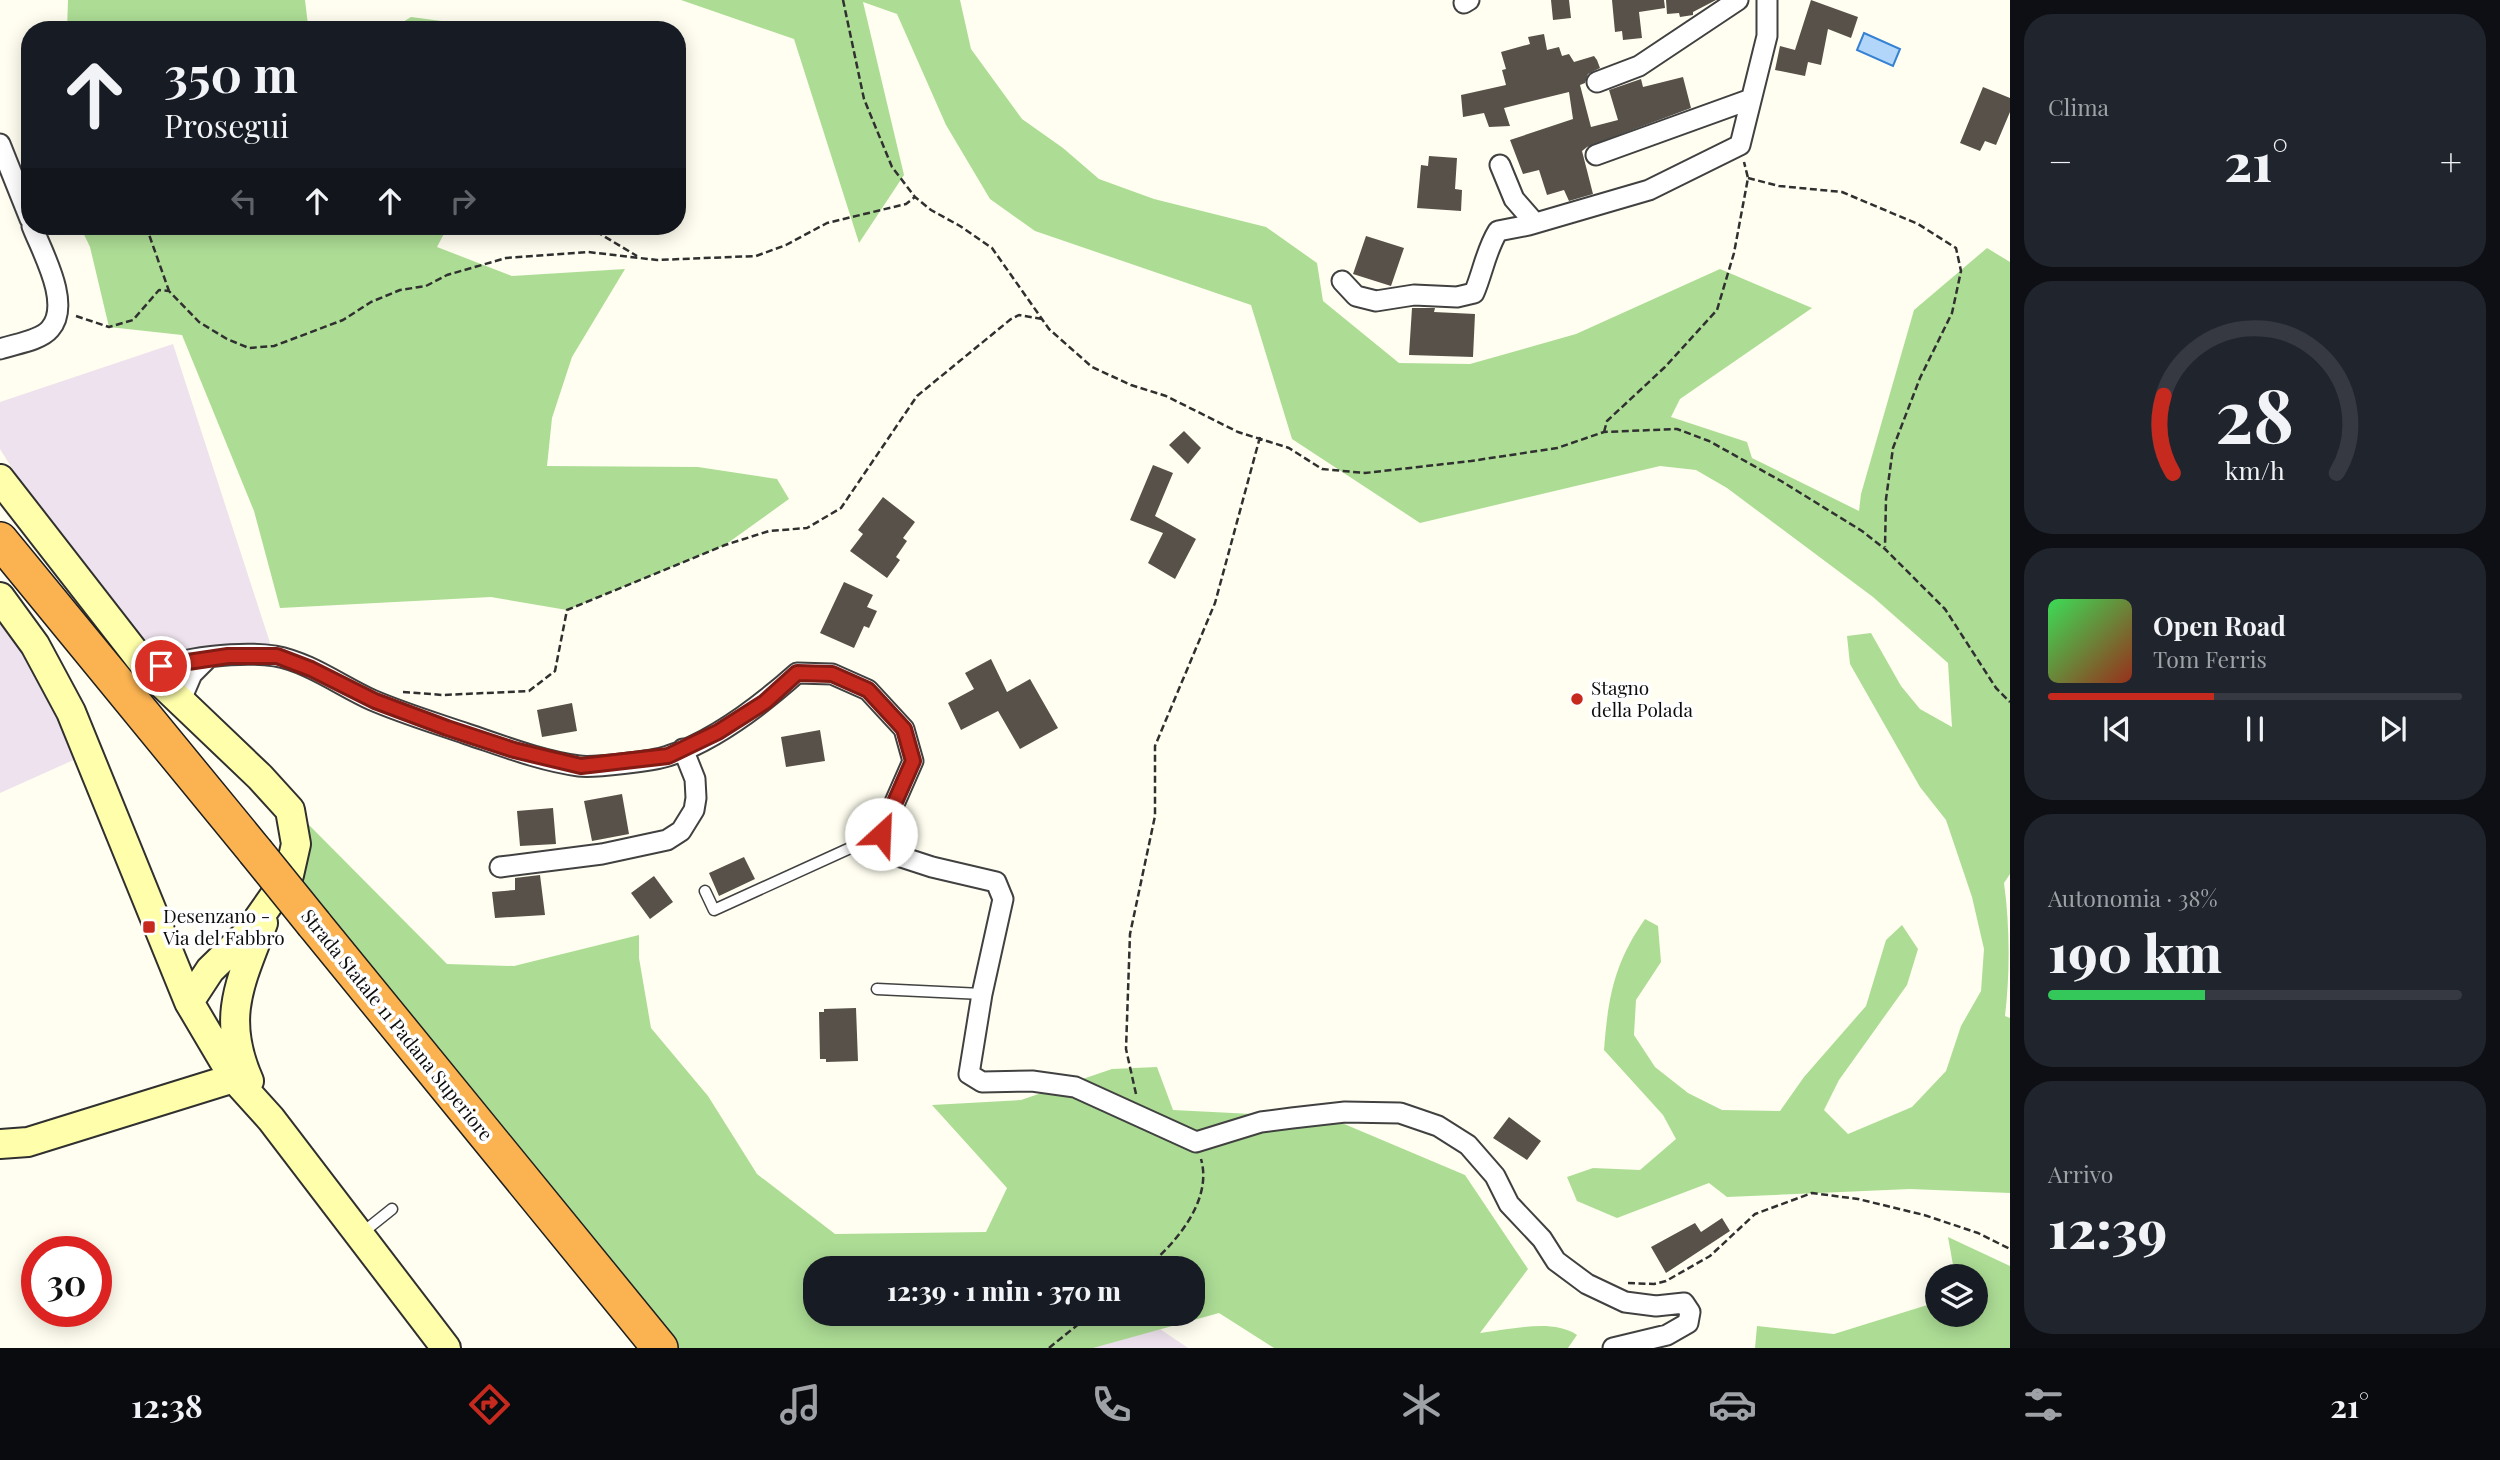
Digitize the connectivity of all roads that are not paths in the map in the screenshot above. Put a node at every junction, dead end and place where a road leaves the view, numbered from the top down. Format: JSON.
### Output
{"nodes":[{"id":1,"x":1738,"y":0,"type":"edge"},
{"id":2,"x":1767,"y":0,"type":"edge"},
{"id":3,"x":1597,"y":82,"type":"dead end"},
{"id":4,"x":1751,"y":99,"type":"junction"},
{"id":5,"x":0,"y":144,"type":"edge"},
{"id":6,"x":1596,"y":155,"type":"dead end"},
{"id":7,"x":1500,"y":165,"type":"dead end"},
{"id":8,"x":21,"y":196,"type":"edge"},
{"id":9,"x":1535,"y":223,"type":"junction"},
{"id":10,"x":36,"y":235,"type":"edge"},
{"id":11,"x":1342,"y":281,"type":"dead end"},
{"id":12,"x":0,"y":349,"type":"edge"},
{"id":13,"x":0,"y":479,"type":"edge"},
{"id":14,"x":0,"y":540,"type":"edge"},
{"id":15,"x":0,"y":597,"type":"edge"},
{"id":16,"x":208,"y":658,"type":"junction"},
{"id":17,"x":150,"y":671,"type":"junction"},
{"id":18,"x":180,"y":702,"type":"junction"},
{"id":19,"x":683,"y":749,"type":"junction"},
{"id":20,"x":881,"y":834,"type":"junction"},
{"id":21,"x":500,"y":867,"type":"dead end"},
{"id":22,"x":705,"y":891,"type":"dead end"},
{"id":23,"x":269,"y":907,"type":"junction"},
{"id":24,"x":167,"y":945,"type":"junction"},
{"id":25,"x":226,"y":953,"type":"junction"},
{"id":26,"x":240,"y":982,"type":"junction"},
{"id":27,"x":877,"y":989,"type":"dead end"},
{"id":28,"x":982,"y":994,"type":"junction"},
{"id":29,"x":189,"y":1002,"type":"junction"},
{"id":30,"x":234,"y":1077,"type":"junction"},
{"id":31,"x":262,"y":1108,"type":"junction"},
{"id":32,"x":0,"y":1144,"type":"edge"},
{"id":33,"x":392,"y":1209,"type":"dead end"},
{"id":34,"x":359,"y":1235,"type":"junction"},
{"id":35,"x":446,"y":1348,"type":"edge"},
{"id":36,"x":660,"y":1348,"type":"edge"},
{"id":37,"x":1613,"y":1348,"type":"edge"}],
"edges":[{"from":1,"to":3,"type":"street"},
{"from":2,"to":4,"type":"street"},
{"from":4,"to":6,"type":"street"},
{"from":4,"to":9,"type":"street"},
{"from":5,"to":8,"type":"street"},
{"from":7,"to":9,"type":"street"},
{"from":9,"to":11,"type":"street"},
{"from":10,"to":12,"type":"street"},
{"from":13,"to":17,"type":"street"},
{"from":14,"to":36,"type":"highway","name":"Strada Statale 11 Padana Superiore","bridge":true},
{"from":15,"to":24,"type":"street"},
{"from":16,"to":17,"type":"street"},
{"from":16,"to":18,"type":"street"},
{"from":16,"to":19,"type":"street"},
{"from":17,"to":18,"type":"street"},
{"from":18,"to":23,"type":"street"},
{"from":19,"to":20,"type":"street"},
{"from":19,"to":21,"type":"street"},
{"from":20,"to":22,"type":"lane"},
{"from":20,"to":28,"type":"street"},
{"from":23,"to":25,"type":"street"},
{"from":23,"to":26,"type":"street"},
{"from":24,"to":25,"type":"street"},
{"from":24,"to":29,"type":"street"},
{"from":25,"to":29,"type":"street"},
{"from":26,"to":29,"type":"street"},
{"from":26,"to":31,"type":"street"},
{"from":27,"to":28,"type":"lane"},
{"from":28,"to":37,"type":"street"},
{"from":29,"to":30,"type":"street"},
{"from":30,"to":31,"type":"street"},
{"from":30,"to":32,"type":"street"},
{"from":31,"to":34,"type":"street"},
{"from":33,"to":34,"type":"lane"},
{"from":34,"to":35,"type":"street"}]}
